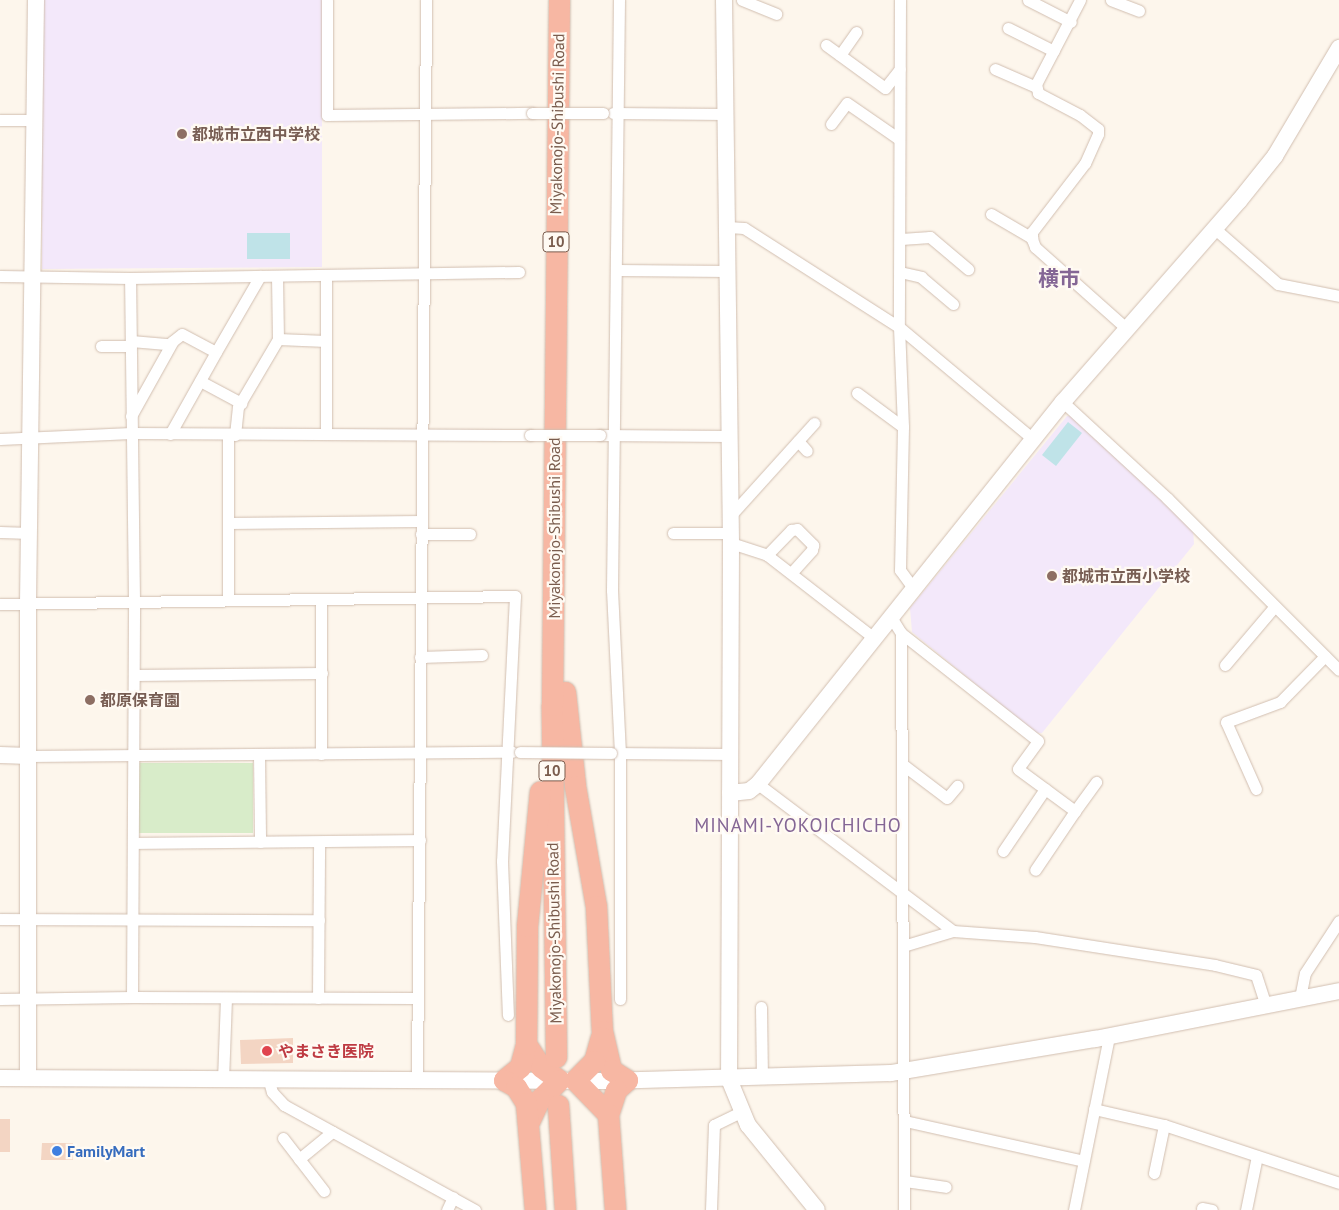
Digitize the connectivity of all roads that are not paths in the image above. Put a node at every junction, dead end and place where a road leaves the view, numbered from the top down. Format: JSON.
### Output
{"nodes":[{"id":1,"x":36,"y":0,"type":"edge"},
{"id":2,"x":326,"y":0,"type":"edge"},
{"id":3,"x":426,"y":0,"type":"edge"},
{"id":4,"x":559,"y":0,"type":"edge"},
{"id":5,"x":619,"y":0,"type":"edge"},
{"id":6,"x":724,"y":0,"type":"edge"},
{"id":7,"x":742,"y":0,"type":"edge"},
{"id":8,"x":900,"y":0,"type":"edge"},
{"id":9,"x":1028,"y":0,"type":"edge"},
{"id":10,"x":1080,"y":0,"type":"edge"},
{"id":11,"x":1111,"y":0,"type":"edge"},
{"id":12,"x":1139,"y":11,"type":"dead end"},
{"id":13,"x":776,"y":14,"type":"dead end"},
{"id":14,"x":1071,"y":22,"type":"junction"},
{"id":15,"x":1008,"y":28,"type":"dead end"},
{"id":16,"x":856,"y":32,"type":"dead end"},
{"id":17,"x":826,"y":45,"type":"dead end"},
{"id":18,"x":1339,"y":48,"type":"edge"},
{"id":19,"x":1054,"y":51,"type":"junction"},
{"id":20,"x":840,"y":55,"type":"junction"},
{"id":21,"x":900,"y":69,"type":"junction"},
{"id":22,"x":995,"y":69,"type":"dead end"},
{"id":23,"x":1036,"y":87,"type":"junction"},
{"id":24,"x":619,"y":113,"type":"junction"},
{"id":25,"x":726,"y":114,"type":"junction"},
{"id":26,"x":424,"y":116,"type":"junction"},
{"id":27,"x":0,"y":120,"type":"edge"},
{"id":28,"x":35,"y":120,"type":"junction"},
{"id":29,"x":831,"y":124,"type":"dead end"},
{"id":30,"x":899,"y":139,"type":"junction"},
{"id":31,"x":992,"y":214,"type":"dead end"},
{"id":32,"x":727,"y":227,"type":"junction"},
{"id":33,"x":1214,"y":228,"type":"junction"},
{"id":34,"x":1032,"y":238,"type":"junction"},
{"id":35,"x":901,"y":239,"type":"junction"},
{"id":36,"x":968,"y":269,"type":"dead end"},
{"id":37,"x":617,"y":270,"type":"junction"},
{"id":38,"x":728,"y":271,"type":"junction"},
{"id":39,"x":519,"y":272,"type":"dead end"},
{"id":40,"x":900,"y":272,"type":"junction"},
{"id":41,"x":423,"y":274,"type":"junction"},
{"id":42,"x":326,"y":275,"type":"junction"},
{"id":43,"x":0,"y":276,"type":"edge"},
{"id":44,"x":31,"y":276,"type":"junction"},
{"id":45,"x":260,"y":276,"type":"junction"},
{"id":46,"x":277,"y":276,"type":"junction"},
{"id":47,"x":130,"y":278,"type":"junction"},
{"id":48,"x":1339,"y":296,"type":"edge"},
{"id":49,"x":953,"y":304,"type":"dead end"},
{"id":50,"x":899,"y":327,"type":"junction"},
{"id":51,"x":1126,"y":328,"type":"junction"},
{"id":52,"x":278,"y":339,"type":"junction"},
{"id":53,"x":173,"y":340,"type":"junction"},
{"id":54,"x":326,"y":341,"type":"junction"},
{"id":55,"x":131,"y":344,"type":"junction"},
{"id":56,"x":101,"y":346,"type":"dead end"},
{"id":57,"x":216,"y":352,"type":"junction"},
{"id":58,"x":200,"y":380,"type":"junction"},
{"id":59,"x":857,"y":393,"type":"dead end"},
{"id":60,"x":1063,"y":402,"type":"junction"},
{"id":61,"x":240,"y":403,"type":"junction"},
{"id":62,"x":131,"y":417,"type":"junction"},
{"id":63,"x":814,"y":423,"type":"dead end"},
{"id":64,"x":903,"y":427,"type":"junction"},
{"id":65,"x":131,"y":433,"type":"junction"},
{"id":66,"x":170,"y":434,"type":"junction"},
{"id":67,"x":326,"y":434,"type":"junction"},
{"id":68,"x":232,"y":435,"type":"junction"},
{"id":69,"x":616,"y":435,"type":"junction"},
{"id":70,"x":421,"y":436,"type":"junction"},
{"id":71,"x":729,"y":436,"type":"junction"},
{"id":72,"x":0,"y":438,"type":"edge"},
{"id":73,"x":31,"y":438,"type":"junction"},
{"id":74,"x":1033,"y":439,"type":"junction"},
{"id":75,"x":798,"y":441,"type":"junction"},
{"id":76,"x":807,"y":451,"type":"dead end"},
{"id":77,"x":554,"y":485,"type":"junction"},
{"id":78,"x":731,"y":515,"type":"junction"},
{"id":79,"x":421,"y":521,"type":"junction"},
{"id":80,"x":228,"y":523,"type":"junction"},
{"id":81,"x":0,"y":532,"type":"edge"},
{"id":82,"x":30,"y":533,"type":"junction"},
{"id":83,"x":673,"y":533,"type":"dead end"},
{"id":84,"x":421,"y":534,"type":"junction"},
{"id":85,"x":470,"y":534,"type":"dead end"},
{"id":86,"x":731,"y":538,"type":"junction"},
{"id":87,"x":766,"y":555,"type":"junction"},
{"id":88,"x":791,"y":573,"type":"junction"},
{"id":89,"x":913,"y":588,"type":"junction"},
{"id":90,"x":420,"y":598,"type":"junction"},
{"id":91,"x":321,"y":599,"type":"junction"},
{"id":92,"x":134,"y":600,"type":"junction"},
{"id":93,"x":228,"y":600,"type":"junction"},
{"id":94,"x":28,"y":603,"type":"junction"},
{"id":95,"x":0,"y":604,"type":"edge"},
{"id":96,"x":1275,"y":606,"type":"junction"},
{"id":97,"x":891,"y":617,"type":"junction"},
{"id":98,"x":900,"y":633,"type":"junction"},
{"id":99,"x":874,"y":638,"type":"junction"},
{"id":100,"x":482,"y":655,"type":"dead end"},
{"id":101,"x":1325,"y":656,"type":"junction"},
{"id":102,"x":420,"y":657,"type":"junction"},
{"id":103,"x":1225,"y":666,"type":"dead end"},
{"id":104,"x":1339,"y":670,"type":"edge"},
{"id":105,"x":322,"y":673,"type":"junction"},
{"id":106,"x":134,"y":675,"type":"junction"},
{"id":107,"x":420,"y":752,"type":"junction"},
{"id":108,"x":506,"y":752,"type":"junction"},
{"id":109,"x":615,"y":753,"type":"junction"},
{"id":110,"x":135,"y":754,"type":"junction"},
{"id":111,"x":259,"y":754,"type":"junction"},
{"id":112,"x":321,"y":754,"type":"junction"},
{"id":113,"x":730,"y":754,"type":"junction"},
{"id":114,"x":0,"y":755,"type":"edge"},
{"id":115,"x":28,"y":756,"type":"junction"},
{"id":116,"x":902,"y":764,"type":"junction"},
{"id":117,"x":1096,"y":782,"type":"dead end"},
{"id":118,"x":758,"y":784,"type":"junction"},
{"id":119,"x":957,"y":786,"type":"dead end"},
{"id":120,"x":1045,"y":789,"type":"junction"},
{"id":121,"x":1256,"y":790,"type":"dead end"},
{"id":122,"x":730,"y":793,"type":"junction"},
{"id":123,"x":1075,"y":811,"type":"junction"},
{"id":124,"x":420,"y":840,"type":"junction"},
{"id":125,"x":260,"y":842,"type":"junction"},
{"id":126,"x":319,"y":842,"type":"junction"},
{"id":127,"x":134,"y":843,"type":"junction"},
{"id":128,"x":1002,"y":851,"type":"dead end"},
{"id":129,"x":1035,"y":870,"type":"dead end"},
{"id":130,"x":902,"y":893,"type":"junction"},
{"id":131,"x":0,"y":919,"type":"edge"},
{"id":132,"x":26,"y":919,"type":"junction"},
{"id":133,"x":133,"y":920,"type":"junction"},
{"id":134,"x":319,"y":920,"type":"junction"},
{"id":135,"x":1339,"y":921,"type":"edge"},
{"id":136,"x":953,"y":931,"type":"junction"},
{"id":137,"x":903,"y":946,"type":"junction"},
{"id":138,"x":1339,"y":991,"type":"edge"},
{"id":139,"x":132,"y":998,"type":"junction"},
{"id":140,"x":318,"y":998,"type":"junction"},
{"id":141,"x":416,"y":998,"type":"junction"},
{"id":142,"x":1300,"y":998,"type":"junction"},
{"id":143,"x":0,"y":999,"type":"edge"},
{"id":144,"x":27,"y":999,"type":"junction"},
{"id":145,"x":620,"y":999,"type":"dead end"},
{"id":146,"x":226,"y":1000,"type":"junction"},
{"id":147,"x":1266,"y":1004,"type":"junction"},
{"id":148,"x":761,"y":1007,"type":"dead end"},
{"id":149,"x":508,"y":1015,"type":"dead end"},
{"id":150,"x":602,"y":1031,"type":"junction"},
{"id":151,"x":1109,"y":1036,"type":"junction"},
{"id":152,"x":526,"y":1044,"type":"junction"},
{"id":153,"x":556,"y":1057,"type":"dead end"},
{"id":154,"x":903,"y":1072,"type":"junction"},
{"id":155,"x":0,"y":1078,"type":"edge"},
{"id":156,"x":28,"y":1078,"type":"junction"},
{"id":157,"x":762,"y":1078,"type":"junction"},
{"id":158,"x":729,"y":1079,"type":"junction"},
{"id":159,"x":223,"y":1080,"type":"junction"},
{"id":160,"x":504,"y":1080,"type":"junction"},
{"id":161,"x":567,"y":1080,"type":"junction"},
{"id":162,"x":627,"y":1080,"type":"junction"},
{"id":163,"x":269,"y":1081,"type":"junction"},
{"id":164,"x":417,"y":1082,"type":"junction"},
{"id":165,"x":558,"y":1105,"type":"dead end"},
{"id":166,"x":1094,"y":1109,"type":"junction"},
{"id":167,"x":741,"y":1112,"type":"junction"},
{"id":168,"x":608,"y":1114,"type":"junction"},
{"id":169,"x":529,"y":1121,"type":"junction"},
{"id":170,"x":905,"y":1121,"type":"junction"},
{"id":171,"x":1164,"y":1126,"type":"junction"},
{"id":172,"x":332,"y":1132,"type":"junction"},
{"id":173,"x":282,"y":1138,"type":"dead end"},
{"id":174,"x":1257,"y":1156,"type":"junction"},
{"id":175,"x":299,"y":1159,"type":"junction"},
{"id":176,"x":1084,"y":1161,"type":"junction"},
{"id":177,"x":1154,"y":1173,"type":"dead end"},
{"id":178,"x":904,"y":1181,"type":"junction"},
{"id":179,"x":1339,"y":1183,"type":"edge"},
{"id":180,"x":946,"y":1187,"type":"dead end"},
{"id":181,"x":324,"y":1191,"type":"dead end"},
{"id":182,"x":453,"y":1198,"type":"junction"},
{"id":183,"x":447,"y":1210,"type":"edge"},
{"id":184,"x":475,"y":1210,"type":"edge"},
{"id":185,"x":535,"y":1210,"type":"edge"},
{"id":186,"x":565,"y":1210,"type":"edge"},
{"id":187,"x":615,"y":1210,"type":"edge"},
{"id":188,"x":711,"y":1210,"type":"edge"},
{"id":189,"x":817,"y":1210,"type":"edge"},
{"id":190,"x":904,"y":1210,"type":"edge"},
{"id":191,"x":1074,"y":1210,"type":"edge"},
{"id":192,"x":1246,"y":1210,"type":"edge"}],
"edges":[{"from":1,"to":28,"type":"street"},
{"from":2,"to":26,"type":"street"},
{"from":3,"to":26,"type":"street"},
{"from":4,"to":77,"type":"highway","name":"Miyakonojo-Shibushi Road","number":"10"},
{"from":5,"to":24,"type":"street"},
{"from":6,"to":25,"type":"street"},
{"from":7,"to":13,"type":"street"},
{"from":8,"to":21,"type":"street"},
{"from":9,"to":14,"type":"street"},
{"from":10,"to":14,"type":"street"},
{"from":11,"to":12,"type":"street"},
{"from":14,"to":19,"type":"street"},
{"from":15,"to":19,"type":"street"},
{"from":16,"to":20,"type":"street"},
{"from":17,"to":20,"type":"street"},
{"from":18,"to":33,"type":"street"},
{"from":19,"to":23,"type":"street"},
{"from":20,"to":21,"type":"street"},
{"from":21,"to":30,"type":"street"},
{"from":22,"to":23,"type":"street"},
{"from":23,"to":34,"type":"street"},
{"from":24,"to":25,"type":"street"},
{"from":24,"to":26,"type":"street","bridge":true},
{"from":24,"to":37,"type":"street"},
{"from":25,"to":32,"type":"street"},
{"from":26,"to":41,"type":"street"},
{"from":27,"to":28,"type":"street"},
{"from":28,"to":44,"type":"street"},
{"from":29,"to":30,"type":"street"},
{"from":30,"to":35,"type":"street"},
{"from":31,"to":34,"type":"street"},
{"from":32,"to":38,"type":"street"},
{"from":32,"to":50,"type":"street"},
{"from":33,"to":48,"type":"street"},
{"from":33,"to":51,"type":"street"},
{"from":34,"to":51,"type":"street"},
{"from":35,"to":36,"type":"street"},
{"from":35,"to":40,"type":"street"},
{"from":37,"to":38,"type":"street"},
{"from":37,"to":69,"type":"street"},
{"from":38,"to":71,"type":"street"},
{"from":39,"to":41,"type":"street"},
{"from":40,"to":49,"type":"street"},
{"from":40,"to":50,"type":"street"},
{"from":41,"to":42,"type":"street"},
{"from":41,"to":70,"type":"street"},
{"from":42,"to":46,"type":"street"},
{"from":42,"to":54,"type":"street"},
{"from":43,"to":44,"type":"street"},
{"from":44,"to":47,"type":"street"},
{"from":44,"to":73,"type":"street"},
{"from":45,"to":46,"type":"street"},
{"from":45,"to":47,"type":"street"},
{"from":45,"to":57,"type":"street"},
{"from":46,"to":52,"type":"street"},
{"from":47,"to":55,"type":"street"},
{"from":50,"to":64,"type":"street"},
{"from":50,"to":74,"type":"street"},
{"from":51,"to":60,"type":"street"},
{"from":52,"to":54,"type":"street"},
{"from":52,"to":61,"type":"street"},
{"from":53,"to":55,"type":"street"},
{"from":53,"to":57,"type":"street"},
{"from":53,"to":62,"type":"street"},
{"from":54,"to":67,"type":"street"},
{"from":55,"to":56,"type":"street"},
{"from":55,"to":62,"type":"street"},
{"from":57,"to":58,"type":"street"},
{"from":58,"to":61,"type":"street"},
{"from":58,"to":66,"type":"street"},
{"from":59,"to":64,"type":"street"},
{"from":60,"to":74,"type":"street"},
{"from":60,"to":96,"type":"street"},
{"from":61,"to":68,"type":"street"},
{"from":62,"to":65,"type":"street"},
{"from":63,"to":75,"type":"street"},
{"from":64,"to":89,"type":"street"},
{"from":65,"to":66,"type":"street"},
{"from":65,"to":73,"type":"street"},
{"from":65,"to":92,"type":"street"},
{"from":66,"to":68,"type":"street"},
{"from":67,"to":68,"type":"street"},
{"from":67,"to":70,"type":"street"},
{"from":68,"to":80,"type":"street"},
{"from":69,"to":70,"type":"street","bridge":true},
{"from":69,"to":71,"type":"street"},
{"from":69,"to":109,"type":"street"},
{"from":70,"to":79,"type":"street"},
{"from":71,"to":78,"type":"street"},
{"from":72,"to":73,"type":"street"},
{"from":73,"to":82,"type":"street"},
{"from":74,"to":89,"type":"street"},
{"from":75,"to":76,"type":"street"},
{"from":75,"to":78,"type":"street"},
{"from":77,"to":150,"type":"highway"},
{"from":77,"to":152,"type":"highway"},
{"from":77,"to":153,"type":"highway","name":"Miyakonojo-Shibushi Road","number":"10"},
{"from":78,"to":86,"type":"street"},
{"from":79,"to":80,"type":"street"},
{"from":79,"to":84,"type":"street"},
{"from":80,"to":93,"type":"street"},
{"from":81,"to":82,"type":"street"},
{"from":82,"to":94,"type":"street"},
{"from":83,"to":86,"type":"street"},
{"from":84,"to":85,"type":"street"},
{"from":84,"to":90,"type":"street"},
{"from":86,"to":87,"type":"street"},
{"from":86,"to":113,"type":"street"},
{"from":87,"to":88,"type":"street"},
{"from":87,"to":88,"type":"street"},
{"from":88,"to":99,"type":"street"},
{"from":89,"to":97,"type":"street"},
{"from":90,"to":91,"type":"street"},
{"from":90,"to":102,"type":"street"},
{"from":90,"to":108,"type":"street"},
{"from":91,"to":93,"type":"street"},
{"from":91,"to":105,"type":"street"},
{"from":92,"to":93,"type":"street"},
{"from":92,"to":94,"type":"street"},
{"from":92,"to":106,"type":"street"},
{"from":94,"to":95,"type":"street"},
{"from":94,"to":115,"type":"street"},
{"from":96,"to":101,"type":"street"},
{"from":96,"to":103,"type":"street"},
{"from":97,"to":98,"type":"street"},
{"from":97,"to":99,"type":"street"},
{"from":98,"to":116,"type":"street"},
{"from":98,"to":120,"type":"street"},
{"from":99,"to":118,"type":"street"},
{"from":100,"to":102,"type":"street"},
{"from":101,"to":104,"type":"street"},
{"from":101,"to":121,"type":"street"},
{"from":102,"to":107,"type":"street"},
{"from":105,"to":106,"type":"street"},
{"from":105,"to":112,"type":"street"},
{"from":106,"to":110,"type":"street"},
{"from":107,"to":108,"type":"street"},
{"from":107,"to":112,"type":"street"},
{"from":107,"to":124,"type":"street"},
{"from":108,"to":109,"type":"street","bridge":true},
{"from":108,"to":149,"type":"street"},
{"from":109,"to":113,"type":"street"},
{"from":109,"to":145,"type":"street"},
{"from":110,"to":111,"type":"street"},
{"from":110,"to":115,"type":"street"},
{"from":110,"to":127,"type":"street"},
{"from":111,"to":112,"type":"street"},
{"from":111,"to":125,"type":"street"},
{"from":113,"to":122,"type":"street"},
{"from":114,"to":115,"type":"street"},
{"from":115,"to":132,"type":"street"},
{"from":116,"to":119,"type":"street"},
{"from":116,"to":130,"type":"street"},
{"from":117,"to":123,"type":"street"},
{"from":118,"to":122,"type":"street"},
{"from":118,"to":130,"type":"street"},
{"from":120,"to":123,"type":"street"},
{"from":120,"to":128,"type":"street"},
{"from":122,"to":158,"type":"street"},
{"from":123,"to":129,"type":"street"},
{"from":124,"to":126,"type":"street"},
{"from":124,"to":141,"type":"street"},
{"from":125,"to":126,"type":"street"},
{"from":125,"to":127,"type":"street"},
{"from":126,"to":134,"type":"street"},
{"from":127,"to":133,"type":"street"},
{"from":130,"to":136,"type":"street"},
{"from":130,"to":137,"type":"street"},
{"from":131,"to":132,"type":"street"},
{"from":132,"to":133,"type":"street"},
{"from":132,"to":144,"type":"street"},
{"from":133,"to":134,"type":"street"},
{"from":133,"to":139,"type":"street"},
{"from":134,"to":140,"type":"street"},
{"from":135,"to":142,"type":"street"},
{"from":136,"to":137,"type":"street"},
{"from":136,"to":147,"type":"street"},
{"from":137,"to":154,"type":"street"},
{"from":138,"to":142,"type":"street"},
{"from":139,"to":144,"type":"street"},
{"from":139,"to":146,"type":"street"},
{"from":140,"to":141,"type":"street"},
{"from":140,"to":146,"type":"street"},
{"from":141,"to":164,"type":"street"},
{"from":142,"to":147,"type":"street"},
{"from":143,"to":144,"type":"street"},
{"from":144,"to":156,"type":"street"},
{"from":146,"to":159,"type":"street"},
{"from":147,"to":151,"type":"street"},
{"from":148,"to":157,"type":"street"},
{"from":150,"to":161,"type":"highway"},
{"from":150,"to":162,"type":"highway"},
{"from":151,"to":154,"type":"street"},
{"from":151,"to":166,"type":"street"},
{"from":152,"to":160,"type":"highway"},
{"from":152,"to":161,"type":"highway"},
{"from":154,"to":157,"type":"street"},
{"from":154,"to":170,"type":"street"},
{"from":155,"to":156,"type":"street"},
{"from":156,"to":159,"type":"street"},
{"from":157,"to":158,"type":"street"},
{"from":158,"to":162,"type":"street"},
{"from":158,"to":167,"type":"street"},
{"from":159,"to":163,"type":"street"},
{"from":160,"to":161,"type":"street"},
{"from":160,"to":164,"type":"street"},
{"from":160,"to":169,"type":"highway"},
{"from":161,"to":162,"type":"street"},
{"from":161,"to":168,"type":"highway"},
{"from":161,"to":169,"type":"highway"},
{"from":162,"to":168,"type":"highway"},
{"from":163,"to":164,"type":"street"},
{"from":163,"to":172,"type":"street"},
{"from":165,"to":186,"type":"highway"},
{"from":166,"to":171,"type":"street"},
{"from":166,"to":176,"type":"street"},
{"from":167,"to":188,"type":"street"},
{"from":167,"to":189,"type":"street"},
{"from":168,"to":187,"type":"highway"},
{"from":169,"to":185,"type":"highway"},
{"from":170,"to":176,"type":"street"},
{"from":170,"to":178,"type":"street"},
{"from":171,"to":174,"type":"street"},
{"from":171,"to":177,"type":"street"},
{"from":172,"to":175,"type":"street"},
{"from":172,"to":182,"type":"street"},
{"from":173,"to":175,"type":"street"},
{"from":174,"to":179,"type":"street"},
{"from":174,"to":192,"type":"street"},
{"from":175,"to":181,"type":"street"},
{"from":176,"to":191,"type":"street"},
{"from":178,"to":180,"type":"street"},
{"from":178,"to":190,"type":"street"},
{"from":182,"to":183,"type":"street"},
{"from":182,"to":184,"type":"street"}]}
